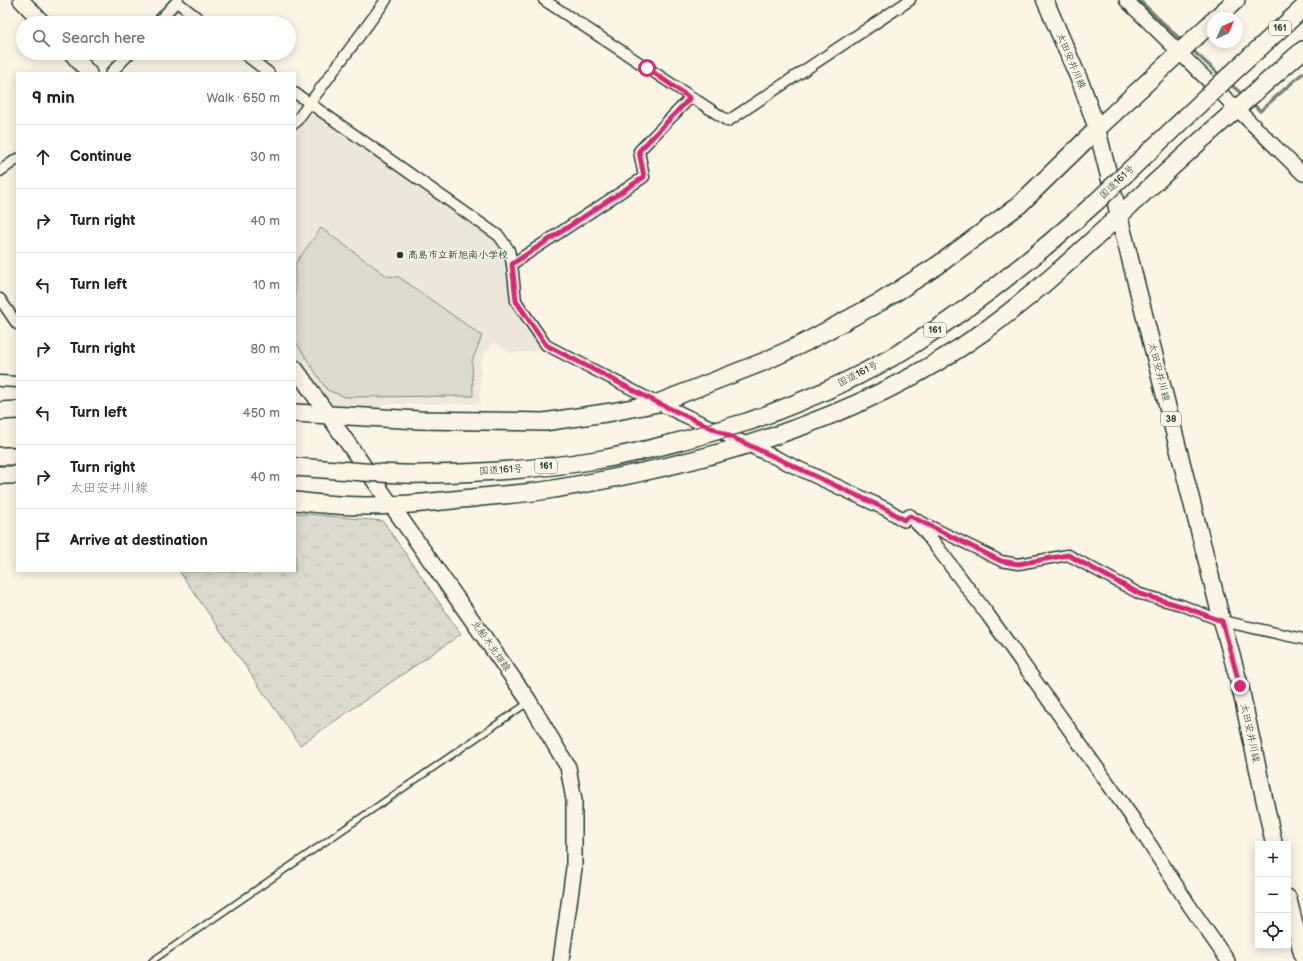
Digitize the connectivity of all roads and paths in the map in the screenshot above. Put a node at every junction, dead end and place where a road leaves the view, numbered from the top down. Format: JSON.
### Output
{"nodes":[{"id":1,"x":21,"y":0,"type":"edge"},
{"id":2,"x":386,"y":0,"type":"edge"},
{"id":3,"x":544,"y":0,"type":"edge"},
{"id":4,"x":910,"y":0,"type":"edge"},
{"id":5,"x":1045,"y":0,"type":"edge"},
{"id":6,"x":1126,"y":0,"type":"edge"},
{"id":7,"x":1236,"y":0,"type":"edge"},
{"id":8,"x":177,"y":1,"type":"edge"},
{"id":9,"x":1303,"y":8,"type":"edge"},
{"id":10,"x":1223,"y":12,"type":"edge"},
{"id":11,"x":36,"y":16,"type":"edge"},
{"id":12,"x":163,"y":16,"type":"edge"},
{"id":13,"x":195,"y":16,"type":"edge"},
{"id":14,"x":1207,"y":25,"type":"edge"},
{"id":15,"x":1303,"y":50,"type":"edge"},
{"id":16,"x":1178,"y":52,"type":"junction"},
{"id":17,"x":77,"y":60,"type":"edge"},
{"id":18,"x":124,"y":60,"type":"edge"},
{"id":19,"x":252,"y":60,"type":"edge"},
{"id":20,"x":88,"y":72,"type":"edge"},
{"id":21,"x":113,"y":72,"type":"edge"},
{"id":22,"x":268,"y":72,"type":"edge"},
{"id":23,"x":296,"y":94,"type":"edge"},
{"id":24,"x":690,"y":98,"type":"junction"},
{"id":25,"x":309,"y":104,"type":"junction"},
{"id":26,"x":1236,"y":108,"type":"junction"},
{"id":27,"x":296,"y":122,"type":"edge"},
{"id":28,"x":1097,"y":129,"type":"junction"},
{"id":29,"x":16,"y":160,"type":"edge"},
{"id":30,"x":0,"y":171,"type":"edge"},
{"id":31,"x":1303,"y":174,"type":"edge"},
{"id":32,"x":1119,"y":216,"type":"junction"},
{"id":33,"x":512,"y":264,"type":"junction"},
{"id":34,"x":0,"y":299,"type":"edge"},
{"id":35,"x":16,"y":323,"type":"edge"},
{"id":36,"x":296,"y":369,"type":"edge"},
{"id":37,"x":0,"y":381,"type":"edge"},
{"id":38,"x":16,"y":382,"type":"edge"},
{"id":39,"x":658,"y":403,"type":"junction"},
{"id":40,"x":16,"y":410,"type":"edge"},
{"id":41,"x":0,"y":411,"type":"edge"},
{"id":42,"x":296,"y":413,"type":"edge"},
{"id":43,"x":326,"y":414,"type":"junction"},
{"id":44,"x":749,"y":444,"type":"junction"},
{"id":45,"x":0,"y":456,"type":"edge"},
{"id":46,"x":16,"y":456,"type":"edge"},
{"id":47,"x":296,"y":467,"type":"edge"},
{"id":48,"x":0,"y":475,"type":"edge"},
{"id":49,"x":16,"y":475,"type":"edge"},
{"id":50,"x":296,"y":501,"type":"edge"},
{"id":51,"x":391,"y":506,"type":"junction"},
{"id":52,"x":910,"y":516,"type":"junction"},
{"id":53,"x":1222,"y":621,"type":"junction"},
{"id":54,"x":1303,"y":639,"type":"edge"},
{"id":55,"x":529,"y":701,"type":"junction"},
{"id":56,"x":1273,"y":841,"type":"edge"},
{"id":57,"x":1291,"y":910,"type":"edge"},
{"id":58,"x":1303,"y":957,"type":"edge"},
{"id":59,"x":152,"y":961,"type":"edge"},
{"id":60,"x":561,"y":961,"type":"edge"},
{"id":61,"x":1228,"y":961,"type":"edge"}],
"edges":[{"from":1,"to":11,"type":"main road"},
{"from":2,"to":25,"type":"street"},
{"from":3,"to":24,"type":"street"},
{"from":4,"to":24,"type":"street"},
{"from":5,"to":28,"type":"main road","name":"太田安井川線","number":"38"},
{"from":6,"to":16,"type":"street"},
{"from":7,"to":10,"type":"highway"},
{"from":8,"to":12,"type":"street"},
{"from":8,"to":13,"type":"street"},
{"from":9,"to":47,"type":"highway","name":"国道161号","number":"161","bridge":true},
{"from":14,"to":16,"type":"highway"},
{"from":15,"to":26,"type":"highway"},
{"from":16,"to":26,"type":"street"},
{"from":16,"to":28,"type":"highway"},
{"from":17,"to":20,"type":"main road"},
{"from":18,"to":21,"type":"street"},
{"from":19,"to":22,"type":"street"},
{"from":23,"to":25,"type":"street"},
{"from":24,"to":33,"type":"street"},
{"from":25,"to":27,"type":"street"},
{"from":25,"to":33,"type":"street"},
{"from":26,"to":31,"type":"street"},
{"from":26,"to":32,"type":"highway"},
{"from":28,"to":32,"type":"main road","name":"太田安井川線","number":"38"},
{"from":28,"to":39,"type":"highway"},
{"from":29,"to":30,"type":"street"},
{"from":32,"to":44,"type":"highway"},
{"from":32,"to":53,"type":"main road","name":"太田安井川線","number":"38"},
{"from":33,"to":39,"type":"street"},
{"from":34,"to":35,"type":"street"},
{"from":36,"to":43,"type":"main road","name":"北船木北畑線"},
{"from":37,"to":38,"type":"street"},
{"from":39,"to":43,"type":"highway"},
{"from":39,"to":44,"type":"street"},
{"from":40,"to":41,"type":"highway"},
{"from":42,"to":43,"type":"highway"},
{"from":43,"to":51,"type":"main road","name":"北船木北畑線"},
{"from":44,"to":51,"type":"highway"},
{"from":44,"to":52,"type":"street"},
{"from":45,"to":46,"type":"highway"},
{"from":48,"to":49,"type":"highway"},
{"from":50,"to":51,"type":"highway"},
{"from":51,"to":55,"type":"main road","name":"北船木北畑線"},
{"from":52,"to":53,"type":"street"},
{"from":52,"to":61,"type":"street"},
{"from":53,"to":54,"type":"street"},
{"from":53,"to":56,"type":"main road","name":"太田安井川線","number":"38"},
{"from":55,"to":59,"type":"lane"},
{"from":55,"to":60,"type":"main road","name":"北船木北畑線"},
{"from":57,"to":58,"type":"main road"}]}
